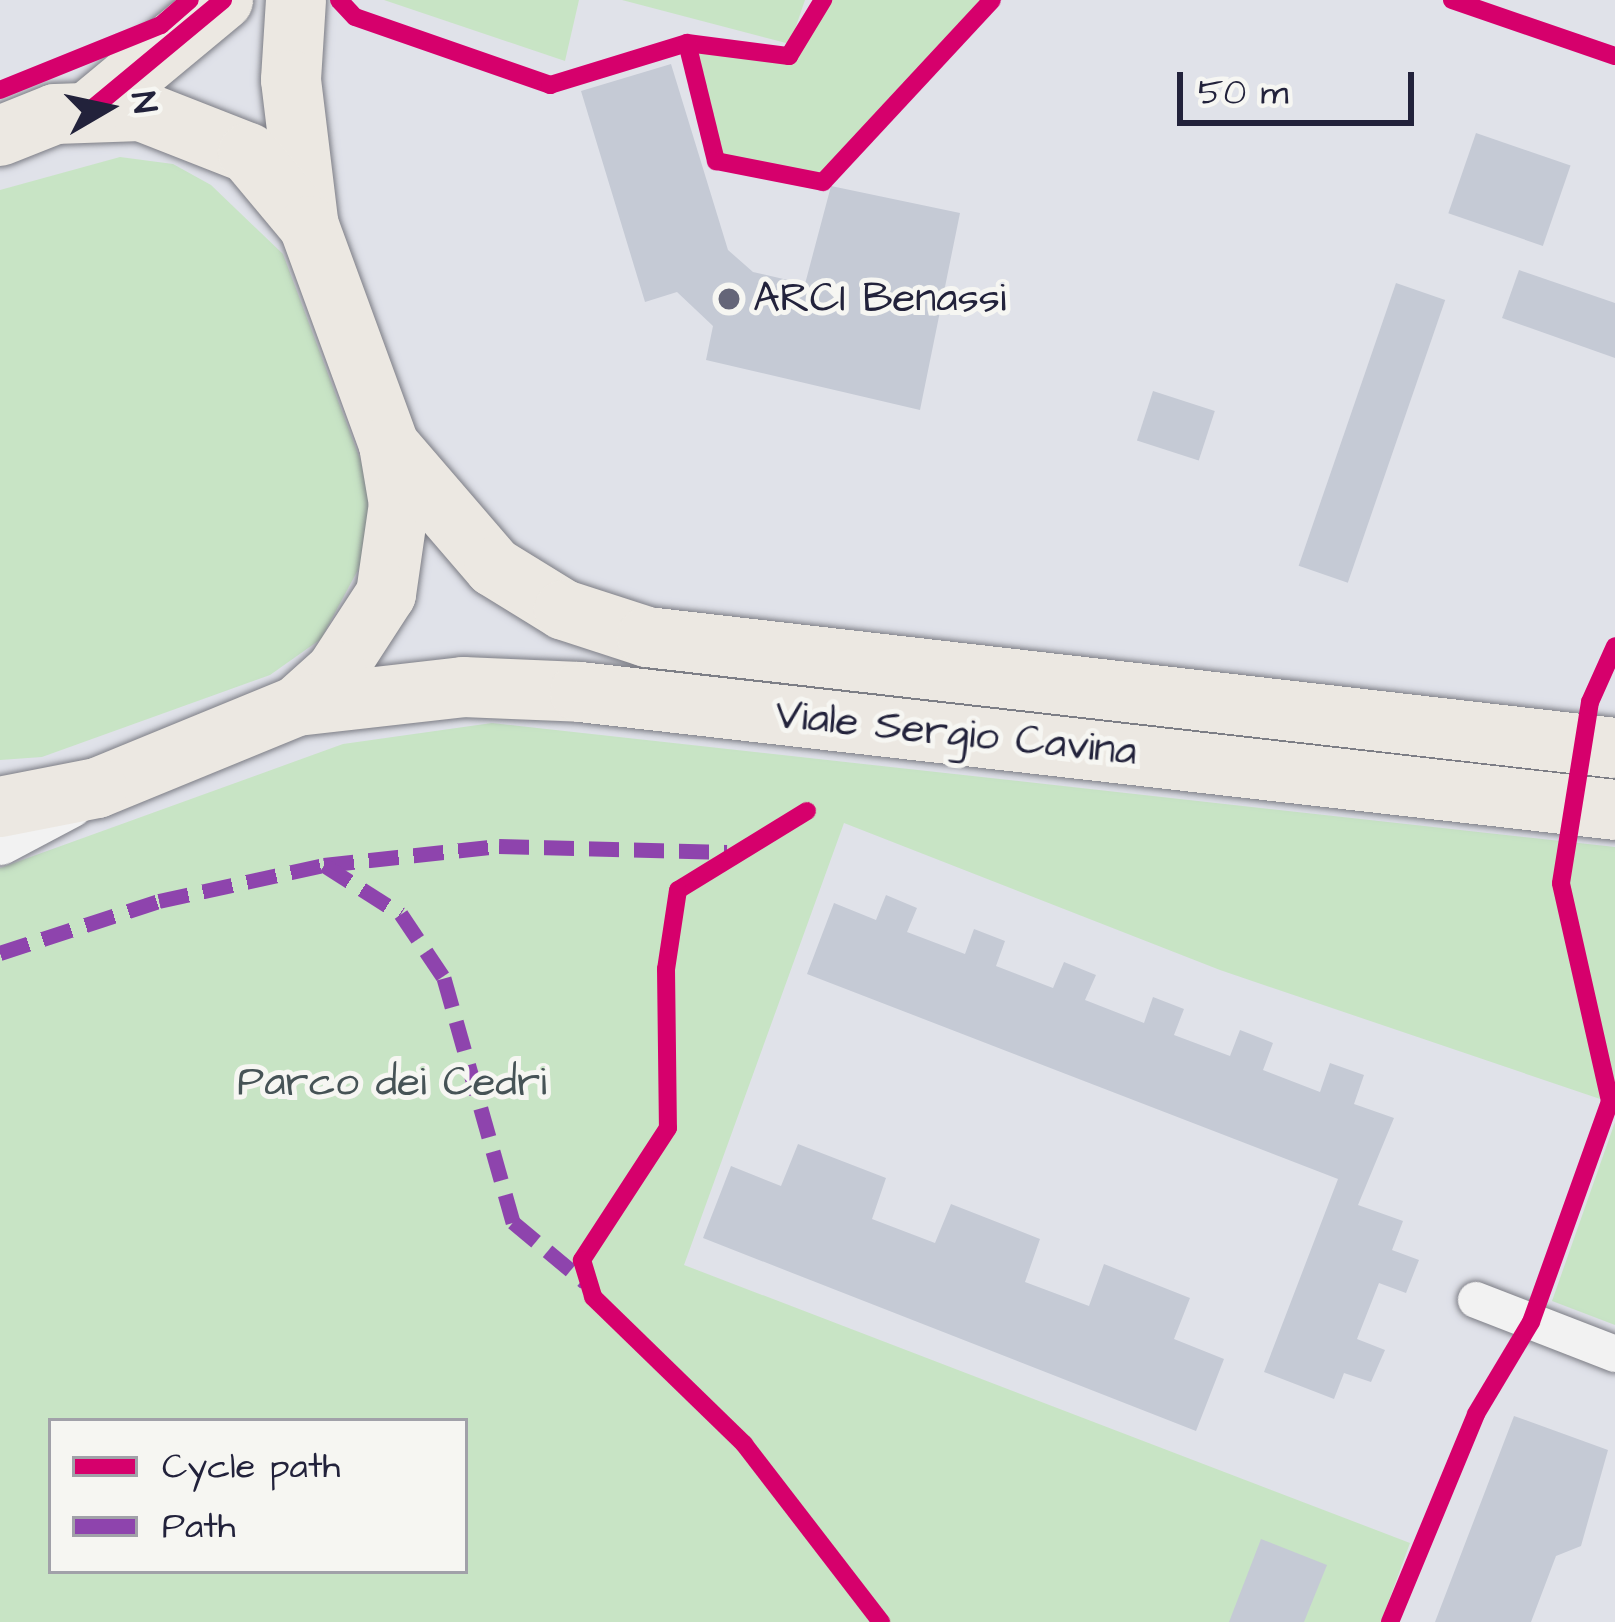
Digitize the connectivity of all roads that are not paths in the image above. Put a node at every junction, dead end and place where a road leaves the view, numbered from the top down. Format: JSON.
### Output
{"nodes":[{"id":1,"x":223,"y":0,"type":"edge"},
{"id":2,"x":296,"y":0,"type":"edge"},
{"id":3,"x":93,"y":108,"type":"junction"},
{"id":4,"x":0,"y":136,"type":"edge"},
{"id":5,"x":309,"y":226,"type":"junction"},
{"id":6,"x":389,"y":445,"type":"junction"},
{"id":7,"x":297,"y":706,"type":"junction"},
{"id":8,"x":1615,"y":748,"type":"edge"},
{"id":9,"x":98,"y":788,"type":"junction"},
{"id":10,"x":0,"y":807,"type":"edge"},
{"id":11,"x":1615,"y":810,"type":"edge"},
{"id":12,"x":0,"y":842,"type":"edge"},
{"id":13,"x":1476,"y":1300,"type":"dead end"},
{"id":14,"x":1615,"y":1354,"type":"edge"}],
"edges":[{"from":1,"to":3,"type":"main road"},
{"from":2,"to":5,"type":"main road"},
{"from":3,"to":4,"type":"main road"},
{"from":3,"to":5,"type":"main road"},
{"from":5,"to":6,"type":"main road"},
{"from":6,"to":7,"type":"main road"},
{"from":6,"to":8,"type":"main road","name":"Viale Sergio Cavina"},
{"from":7,"to":9,"type":"main road"},
{"from":7,"to":11,"type":"main road","name":"Viale Sergio Cavina"},
{"from":9,"to":10,"type":"main road"},
{"from":9,"to":12,"type":"street"},
{"from":13,"to":14,"type":"street"}]}
